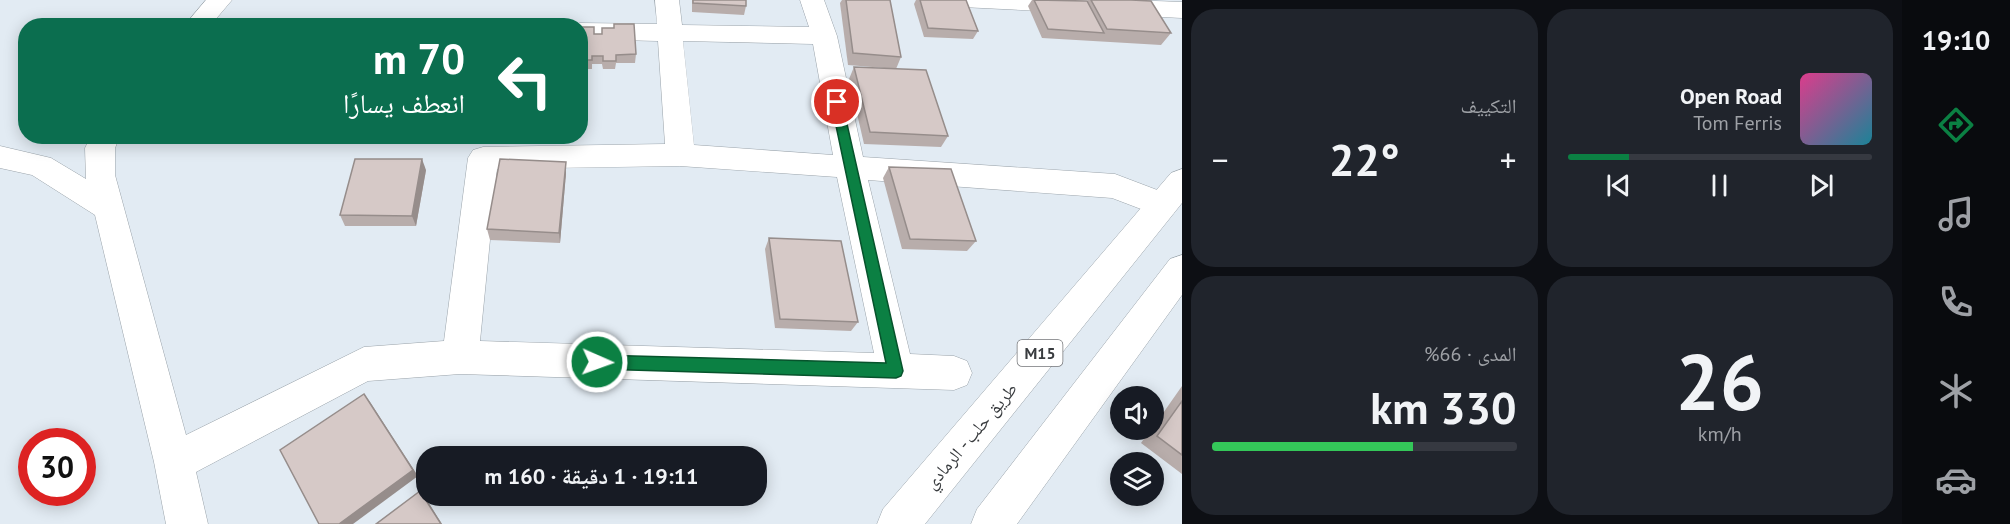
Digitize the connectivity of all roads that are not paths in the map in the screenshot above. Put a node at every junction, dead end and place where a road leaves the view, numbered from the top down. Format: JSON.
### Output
{"nodes":[{"id":1,"x":220,"y":0,"type":"edge"},
{"id":2,"x":667,"y":0,"type":"edge"},
{"id":3,"x":813,"y":0,"type":"edge"},
{"id":4,"x":962,"y":0,"type":"edge"},
{"id":5,"x":1182,"y":10,"type":"edge"},
{"id":6,"x":203,"y":18,"type":"edge"},
{"id":7,"x":588,"y":31,"type":"edge"},
{"id":8,"x":669,"y":34,"type":"junction"},
{"id":9,"x":824,"y":36,"type":"junction"},
{"id":10,"x":102,"y":144,"type":"edge"},
{"id":11,"x":680,"y":155,"type":"junction"},
{"id":12,"x":0,"y":157,"type":"edge"},
{"id":13,"x":850,"y":167,"type":"junction"},
{"id":14,"x":1172,"y":193,"type":"edge"},
{"id":15,"x":108,"y":208,"type":"junction"},
{"id":16,"x":1182,"y":269,"type":"edge"},
{"id":17,"x":460,"y":357,"type":"junction"},
{"id":18,"x":896,"y":371,"type":"junction"},
{"id":19,"x":954,"y":373,"type":"dead end"},
{"id":20,"x":174,"y":462,"type":"junction"},
{"id":21,"x":187,"y":524,"type":"edge"},
{"id":22,"x":898,"y":524,"type":"edge"},
{"id":23,"x":992,"y":524,"type":"edge"}],
"edges":[{"from":1,"to":6,"type":"main road"},
{"from":2,"to":8,"type":"main road"},
{"from":3,"to":9,"type":"main road"},
{"from":4,"to":5,"type":"main road"},
{"from":7,"to":8,"type":"main road"},
{"from":8,"to":9,"type":"main road"},
{"from":8,"to":11,"type":"main road"},
{"from":9,"to":13,"type":"main road"},
{"from":10,"to":15,"type":"main road"},
{"from":11,"to":13,"type":"main road"},
{"from":11,"to":17,"type":"main road"},
{"from":12,"to":15,"type":"main road"},
{"from":13,"to":14,"type":"main road"},
{"from":13,"to":18,"type":"main road"},
{"from":14,"to":22,"type":"main road","name":"طريق حلب - الرمادي","number":"M15"},
{"from":15,"to":20,"type":"main road"},
{"from":16,"to":23,"type":"main road"},
{"from":17,"to":18,"type":"main road"},
{"from":17,"to":20,"type":"main road"},
{"from":18,"to":19,"type":"main road"},
{"from":20,"to":21,"type":"main road"}]}
